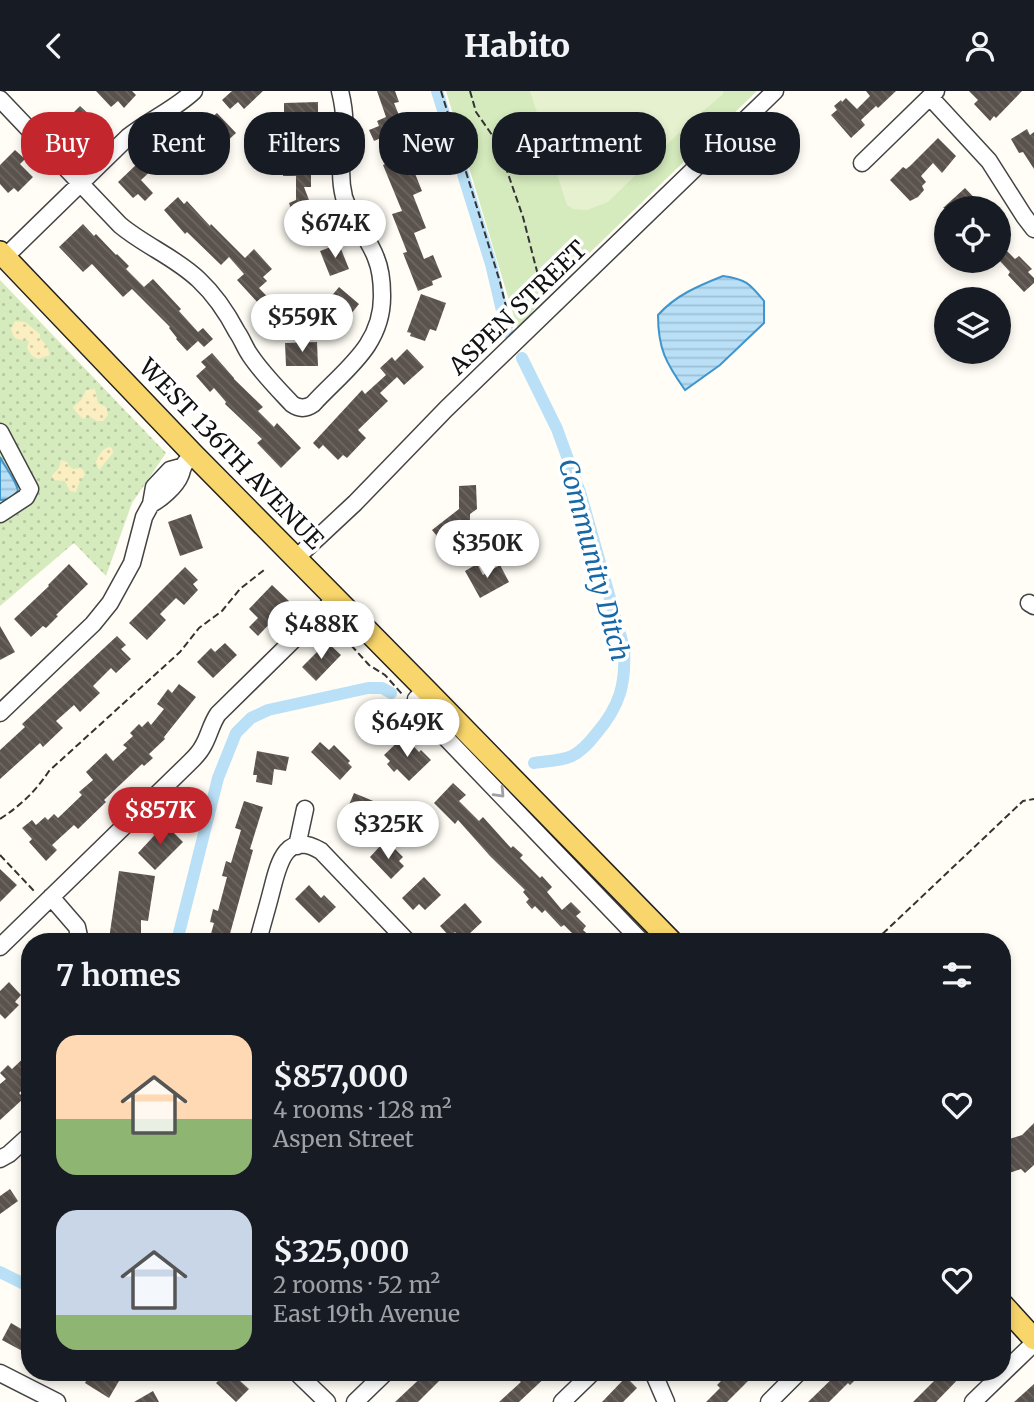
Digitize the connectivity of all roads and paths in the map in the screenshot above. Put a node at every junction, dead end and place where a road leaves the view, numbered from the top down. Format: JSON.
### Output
{"nodes":[{"id":1,"x":194,"y":91,"type":"edge"},
{"id":2,"x":340,"y":91,"type":"edge"},
{"id":3,"x":441,"y":91,"type":"edge"},
{"id":4,"x":470,"y":91,"type":"edge"},
{"id":5,"x":775,"y":91,"type":"edge"},
{"id":6,"x":933,"y":94,"type":"edge"},
{"id":7,"x":4,"y":103,"type":"edge"},
{"id":8,"x":862,"y":163,"type":"dead end"},
{"id":9,"x":79,"y":183,"type":"junction"},
{"id":10,"x":1034,"y":229,"type":"edge"},
{"id":11,"x":2,"y":255,"type":"edge"},
{"id":12,"x":540,"y":283,"type":"dead end"},
{"id":13,"x":514,"y":329,"type":"dead end"},
{"id":14,"x":0,"y":432,"type":"edge"},
{"id":15,"x":187,"y":461,"type":"junction"},
{"id":16,"x":0,"y":514,"type":"edge"},
{"id":17,"x":295,"y":559,"type":"junction"},
{"id":18,"x":264,"y":570,"type":"dead end"},
{"id":19,"x":332,"y":609,"type":"junction"},
{"id":20,"x":426,"y":690,"type":"junction"},
{"id":21,"x":404,"y":696,"type":"dead end"},
{"id":22,"x":0,"y":713,"type":"edge"},
{"id":23,"x":1034,"y":799,"type":"edge"},
{"id":24,"x":305,"y":809,"type":"dead end"},
{"id":25,"x":0,"y":819,"type":"edge"},
{"id":26,"x":297,"y":846,"type":"junction"},
{"id":27,"x":0,"y":855,"type":"edge"},
{"id":28,"x":48,"y":900,"type":"junction"},
{"id":29,"x":78,"y":933,"type":"edge"},
{"id":30,"x":260,"y":933,"type":"edge"},
{"id":31,"x":399,"y":933,"type":"edge"},
{"id":32,"x":633,"y":933,"type":"edge"},
{"id":33,"x":663,"y":933,"type":"edge"},
{"id":34,"x":883,"y":933,"type":"edge"},
{"id":35,"x":0,"y":947,"type":"edge"},
{"id":36,"x":21,"y":1143,"type":"edge"},
{"id":37,"x":0,"y":1159,"type":"edge"},
{"id":38,"x":1011,"y":1314,"type":"edge"},
{"id":39,"x":1034,"y":1341,"type":"edge"},
{"id":40,"x":1011,"y":1364,"type":"edge"},
{"id":41,"x":0,"y":1373,"type":"edge"},
{"id":42,"x":305,"y":1381,"type":"edge"},
{"id":43,"x":377,"y":1381,"type":"edge"},
{"id":44,"x":584,"y":1381,"type":"edge"},
{"id":45,"x":657,"y":1381,"type":"edge"},
{"id":46,"x":790,"y":1381,"type":"edge"},
{"id":47,"x":994,"y":1381,"type":"edge"},
{"id":48,"x":57,"y":1402,"type":"edge"},
{"id":49,"x":327,"y":1402,"type":"edge"},
{"id":50,"x":355,"y":1402,"type":"edge"},
{"id":51,"x":562,"y":1402,"type":"edge"},
{"id":52,"x":666,"y":1402,"type":"edge"},
{"id":53,"x":769,"y":1402,"type":"edge"},
{"id":54,"x":973,"y":1402,"type":"edge"}],
"edges":[{"from":1,"to":9,"type":"street"},
{"from":2,"to":9,"type":"street"},
{"from":3,"to":13,"type":"path"},
{"from":4,"to":12,"type":"path"},
{"from":5,"to":17,"type":"street","name":"ASPEN STREET"},
{"from":6,"to":8,"type":"street"},
{"from":6,"to":10,"type":"street"},
{"from":7,"to":9,"type":"street"},
{"from":9,"to":11,"type":"street"},
{"from":11,"to":15,"type":"main road","name":"WEST 136TH AVENUE"},
{"from":14,"to":16,"type":"street"},
{"from":15,"to":17,"type":"main road","name":"WEST 136TH AVENUE"},
{"from":15,"to":22,"type":"street"},
{"from":17,"to":19,"type":"main road","name":"WEST 136TH AVENUE"},
{"from":18,"to":25,"type":"path"},
{"from":19,"to":20,"type":"main road","name":"WEST 136TH AVENUE"},
{"from":19,"to":21,"type":"path"},
{"from":19,"to":28,"type":"street"},
{"from":20,"to":32,"type":"street","one_way":true},
{"from":20,"to":33,"type":"main road","name":"WEST 136TH AVENUE"},
{"from":23,"to":34,"type":"path"},
{"from":24,"to":26,"type":"street"},
{"from":26,"to":30,"type":"street"},
{"from":26,"to":31,"type":"street"},
{"from":27,"to":28,"type":"path"},
{"from":28,"to":29,"type":"street"},
{"from":28,"to":35,"type":"street"},
{"from":36,"to":37,"type":"street"},
{"from":38,"to":39,"type":"main road"},
{"from":39,"to":40,"type":"street"},
{"from":41,"to":48,"type":"street"},
{"from":42,"to":49,"type":"street"},
{"from":43,"to":50,"type":"street"},
{"from":44,"to":51,"type":"street"},
{"from":45,"to":52,"type":"street"},
{"from":46,"to":53,"type":"street"},
{"from":47,"to":54,"type":"street"}]}
